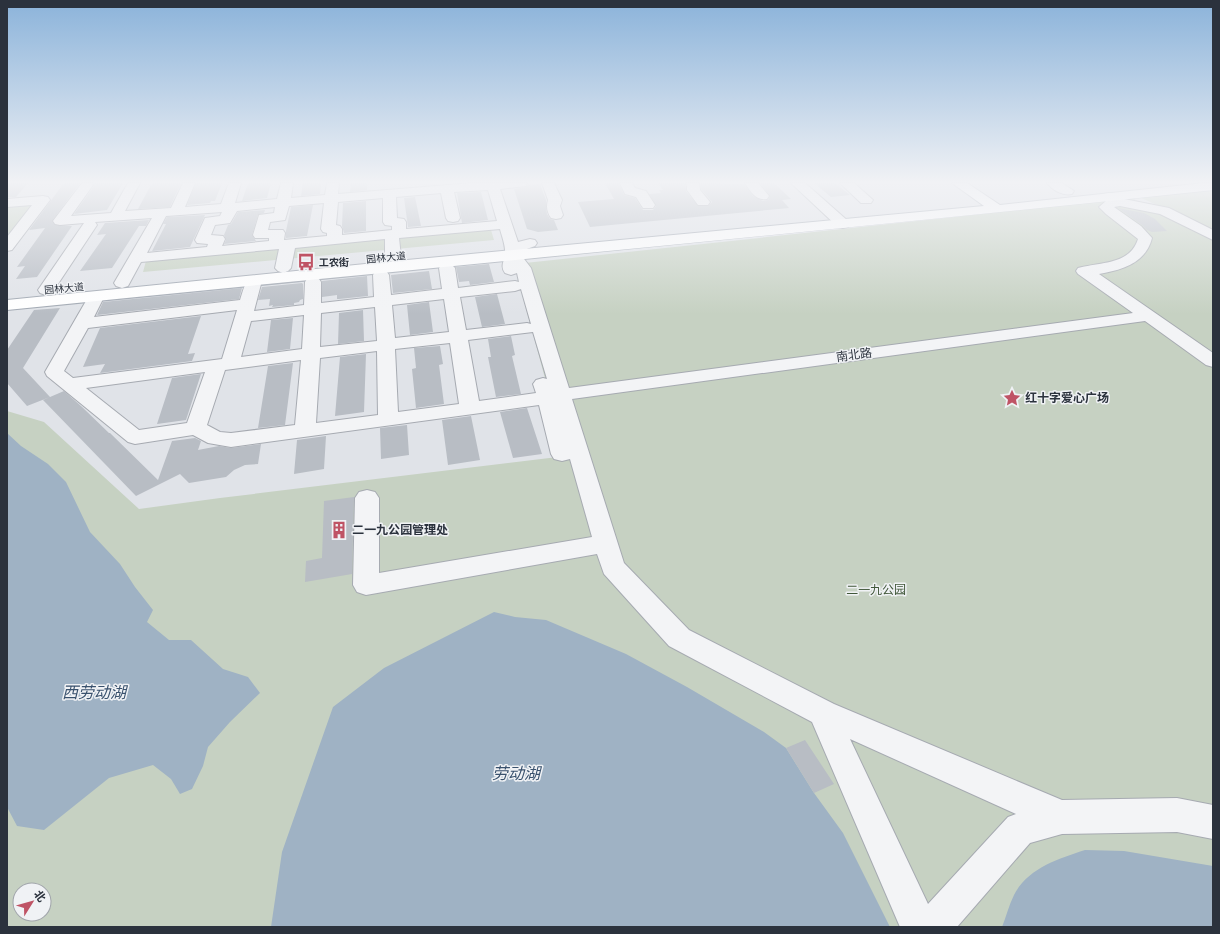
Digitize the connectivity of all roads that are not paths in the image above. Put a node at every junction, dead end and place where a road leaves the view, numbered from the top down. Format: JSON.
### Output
{"nodes":[{"id":1,"x":23,"y":227,"type":"edge"},
{"id":2,"x":89,"y":227,"type":"edge"},
{"id":3,"x":159,"y":227,"type":"edge"},
{"id":4,"x":208,"y":227,"type":"edge"},
{"id":5,"x":262,"y":227,"type":"edge"},
{"id":6,"x":328,"y":227,"type":"edge"},
{"id":7,"x":398,"y":227,"type":"edge"},
{"id":8,"x":440,"y":227,"type":"edge"},
{"id":9,"x":507,"y":227,"type":"edge"},
{"id":10,"x":714,"y":227,"type":"edge"},
{"id":11,"x":808,"y":227,"type":"edge"},
{"id":12,"x":1133,"y":227,"type":"edge"},
{"id":13,"x":1195,"y":227,"type":"edge"},
{"id":14,"x":396,"y":234,"type":"junction"},
{"id":15,"x":1213,"y":236,"type":"edge"},
{"id":16,"x":334,"y":240,"type":"junction"},
{"id":17,"x":281,"y":245,"type":"junction"},
{"id":18,"x":7,"y":247,"type":"edge"},
{"id":19,"x":518,"y":248,"type":"junction"},
{"id":20,"x":213,"y":251,"type":"junction"},
{"id":21,"x":393,"y":257,"type":"junction"},
{"id":22,"x":137,"y":258,"type":"junction"},
{"id":23,"x":283,"y":268,"type":"junction"},
{"id":24,"x":447,"y":268,"type":"dead end"},
{"id":25,"x":380,"y":276,"type":"dead end"},
{"id":26,"x":256,"y":280,"type":"junction"},
{"id":27,"x":313,"y":282,"type":"dead end"},
{"id":28,"x":122,"y":283,"type":"junction"},
{"id":29,"x":515,"y":286,"type":"junction"},
{"id":30,"x":46,"y":290,"type":"junction"},
{"id":31,"x":451,"y":292,"type":"junction"},
{"id":32,"x":7,"y":293,"type":"edge"},
{"id":33,"x":96,"y":297,"type":"junction"},
{"id":34,"x":382,"y":300,"type":"junction"},
{"id":35,"x":7,"y":305,"type":"edge"},
{"id":36,"x":313,"y":309,"type":"junction"},
{"id":37,"x":247,"y":310,"type":"junction"},
{"id":38,"x":1146,"y":316,"type":"junction"},
{"id":39,"x":83,"y":323,"type":"junction"},
{"id":40,"x":527,"y":328,"type":"junction"},
{"id":41,"x":458,"y":335,"type":"junction"},
{"id":42,"x":386,"y":344,"type":"junction"},
{"id":43,"x":310,"y":353,"type":"junction"},
{"id":44,"x":1213,"y":361,"type":"edge"},
{"id":45,"x":224,"y":364,"type":"junction"},
{"id":46,"x":69,"y":384,"type":"junction"},
{"id":47,"x":554,"y":396,"type":"junction"},
{"id":48,"x":470,"y":409,"type":"junction"},
{"id":49,"x":388,"y":420,"type":"junction"},
{"id":50,"x":196,"y":428,"type":"junction"},
{"id":51,"x":305,"y":431,"type":"junction"},
{"id":52,"x":562,"y":454,"type":"dead end"},
{"id":53,"x":367,"y":498,"type":"dead end"},
{"id":54,"x":606,"y":543,"type":"junction"},
{"id":55,"x":823,"y":713,"type":"junction"},
{"id":56,"x":1062,"y":816,"type":"junction"},
{"id":57,"x":1213,"y":822,"type":"edge"},
{"id":58,"x":918,"y":927,"type":"edge"},
{"id":59,"x":932,"y":927,"type":"edge"}],
"edges":[{"from":1,"to":18,"type":"street"},
{"from":2,"to":30,"type":"street"},
{"from":3,"to":22,"type":"street"},
{"from":4,"to":20,"type":"street"},
{"from":5,"to":17,"type":"street"},
{"from":6,"to":16,"type":"street"},
{"from":7,"to":14,"type":"street"},
{"from":8,"to":14,"type":"street"},
{"from":9,"to":19,"type":"street"},
{"from":10,"to":19,"type":"main road","name":"园林大道"},
{"from":11,"to":19,"type":"main road"},
{"from":12,"to":38,"type":"street"},
{"from":13,"to":15,"type":"street"},
{"from":14,"to":16,"type":"street"},
{"from":14,"to":21,"type":"street"},
{"from":16,"to":17,"type":"street"},
{"from":17,"to":20,"type":"street"},
{"from":17,"to":23,"type":"street"},
{"from":19,"to":21,"type":"main road","name":"园林大道"},
{"from":19,"to":26,"type":"main road"},
{"from":19,"to":29,"type":"street"},
{"from":19,"to":47,"type":"street"},
{"from":20,"to":22,"type":"street"},
{"from":21,"to":23,"type":"main road","name":"园林大道"},
{"from":22,"to":28,"type":"street"},
{"from":23,"to":28,"type":"main road","name":"园林大道"},
{"from":24,"to":31,"type":"street"},
{"from":25,"to":34,"type":"street"},
{"from":26,"to":33,"type":"main road"},
{"from":26,"to":37,"type":"street"},
{"from":27,"to":36,"type":"street"},
{"from":28,"to":30,"type":"main road","name":"园林大道"},
{"from":29,"to":31,"type":"street"},
{"from":29,"to":40,"type":"street"},
{"from":30,"to":32,"type":"main road","name":"园林大道"},
{"from":31,"to":34,"type":"street"},
{"from":31,"to":41,"type":"street"},
{"from":33,"to":35,"type":"main road"},
{"from":33,"to":39,"type":"street"},
{"from":34,"to":36,"type":"street"},
{"from":34,"to":42,"type":"street"},
{"from":36,"to":37,"type":"street"},
{"from":36,"to":43,"type":"street"},
{"from":37,"to":39,"type":"street"},
{"from":37,"to":45,"type":"street"},
{"from":38,"to":44,"type":"street"},
{"from":38,"to":47,"type":"street","name":"南北路"},
{"from":39,"to":46,"type":"street"},
{"from":40,"to":41,"type":"street"},
{"from":40,"to":47,"type":"street"},
{"from":41,"to":42,"type":"street"},
{"from":41,"to":48,"type":"street"},
{"from":42,"to":43,"type":"street"},
{"from":42,"to":49,"type":"street"},
{"from":43,"to":45,"type":"street"},
{"from":43,"to":51,"type":"street"},
{"from":45,"to":46,"type":"street"},
{"from":45,"to":50,"type":"street"},
{"from":46,"to":50,"type":"street"},
{"from":47,"to":48,"type":"street","name":"南北路"},
{"from":47,"to":52,"type":"street"},
{"from":47,"to":54,"type":"street"},
{"from":48,"to":49,"type":"street","name":"南北路"},
{"from":49,"to":51,"type":"street","name":"南北路"},
{"from":50,"to":51,"type":"street","name":"南北路"},
{"from":53,"to":54,"type":"street"},
{"from":54,"to":55,"type":"street"},
{"from":55,"to":56,"type":"street"},
{"from":55,"to":58,"type":"street"},
{"from":56,"to":57,"type":"street"},
{"from":56,"to":59,"type":"street"}]}
